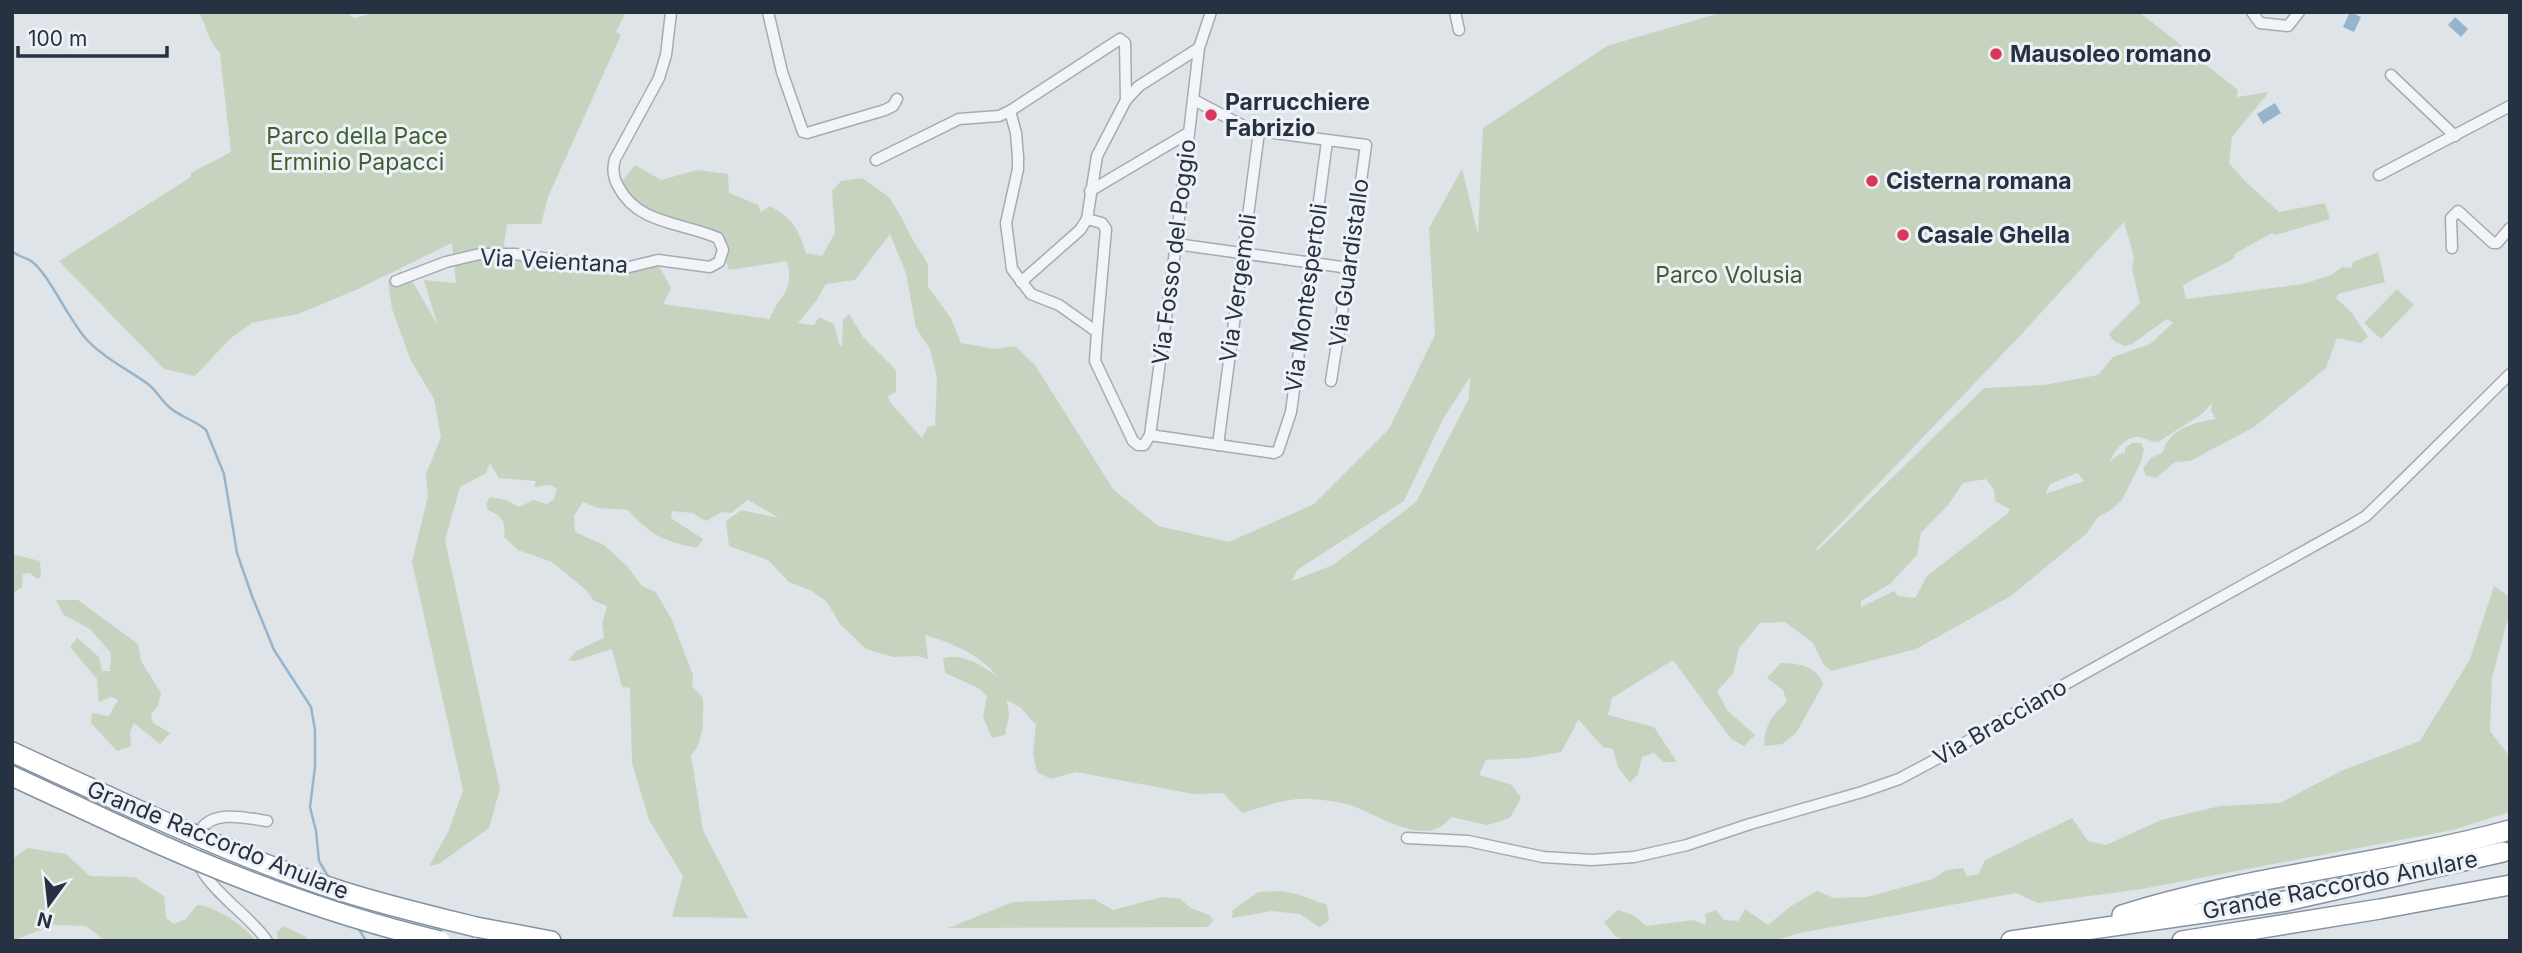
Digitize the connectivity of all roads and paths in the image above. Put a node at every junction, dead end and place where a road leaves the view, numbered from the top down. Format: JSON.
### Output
{"nodes":[{"id":1,"x":671,"y":12,"type":"edge"},
{"id":2,"x":768,"y":12,"type":"edge"},
{"id":3,"x":1211,"y":12,"type":"edge"},
{"id":4,"x":1455,"y":12,"type":"edge"},
{"id":5,"x":2252,"y":12,"type":"edge"},
{"id":6,"x":2299,"y":12,"type":"edge"},
{"id":7,"x":1459,"y":30,"type":"dead end"},
{"id":8,"x":1199,"y":48,"type":"junction"},
{"id":9,"x":2391,"y":75,"type":"dead end"},
{"id":10,"x":897,"y":99,"type":"dead end"},
{"id":11,"x":1126,"y":100,"type":"junction"},
{"id":12,"x":1194,"y":100,"type":"junction"},
{"id":13,"x":2510,"y":106,"type":"edge"},
{"id":14,"x":1010,"y":111,"type":"junction"},
{"id":15,"x":1259,"y":132,"type":"junction"},
{"id":16,"x":1188,"y":133,"type":"junction"},
{"id":17,"x":2455,"y":136,"type":"junction"},
{"id":18,"x":1327,"y":141,"type":"junction"},
{"id":19,"x":876,"y":160,"type":"dead end"},
{"id":20,"x":2379,"y":175,"type":"dead end"},
{"id":21,"x":1090,"y":191,"type":"junction"},
{"id":22,"x":1087,"y":219,"type":"junction"},
{"id":23,"x":2510,"y":228,"type":"edge"},
{"id":24,"x":1177,"y":244,"type":"junction"},
{"id":25,"x":2452,"y":248,"type":"dead end"},
{"id":26,"x":1244,"y":253,"type":"junction"},
{"id":27,"x":1311,"y":263,"type":"junction"},
{"id":28,"x":1349,"y":268,"type":"junction"},
{"id":29,"x":396,"y":281,"type":"dead end"},
{"id":30,"x":1021,"y":282,"type":"junction"},
{"id":31,"x":1097,"y":332,"type":"junction"},
{"id":32,"x":2506,"y":378,"type":"edge"},
{"id":33,"x":1331,"y":381,"type":"dead end"},
{"id":34,"x":2510,"y":393,"type":"edge"},
{"id":35,"x":1150,"y":435,"type":"junction"},
{"id":36,"x":1219,"y":445,"type":"junction"},
{"id":37,"x":12,"y":752,"type":"edge"},
{"id":38,"x":12,"y":776,"type":"edge"},
{"id":39,"x":267,"y":821,"type":"dead end"},
{"id":40,"x":2510,"y":830,"type":"edge"},
{"id":41,"x":1407,"y":838,"type":"dead end"},
{"id":42,"x":2503,"y":852,"type":"dead end"},
{"id":43,"x":2510,"y":885,"type":"edge"},
{"id":44,"x":2066,"y":933,"type":"junction"},
{"id":45,"x":267,"y":941,"type":"edge"},
{"id":46,"x":440,"y":941,"type":"edge"},
{"id":47,"x":551,"y":941,"type":"edge"},
{"id":48,"x":2011,"y":941,"type":"edge"},
{"id":49,"x":2182,"y":941,"type":"edge"}],
"edges":[{"from":1,"to":29,"type":"street","name":"Via Veientana"},
{"from":2,"to":10,"type":"street"},
{"from":3,"to":8,"type":"street","name":"Via Fosso del Poggio"},
{"from":4,"to":7,"type":"street"},
{"from":5,"to":6,"type":"street"},
{"from":8,"to":11,"type":"street"},
{"from":8,"to":12,"type":"street","name":"Via Fosso del Poggio"},
{"from":9,"to":17,"type":"street"},
{"from":11,"to":14,"type":"street"},
{"from":11,"to":21,"type":"street"},
{"from":12,"to":15,"type":"street"},
{"from":12,"to":16,"type":"street","name":"Via Fosso del Poggio"},
{"from":13,"to":17,"type":"street"},
{"from":14,"to":19,"type":"street"},
{"from":14,"to":30,"type":"street"},
{"from":15,"to":18,"type":"street"},
{"from":15,"to":26,"type":"street","name":"Via Vergemoli"},
{"from":16,"to":21,"type":"street"},
{"from":16,"to":24,"type":"street","name":"Via Fosso del Poggio"},
{"from":17,"to":20,"type":"street"},
{"from":18,"to":27,"type":"street","name":"Via Montespertoli"},
{"from":18,"to":28,"type":"street","name":"Via Guardistallo"},
{"from":21,"to":22,"type":"street"},
{"from":22,"to":30,"type":"street"},
{"from":22,"to":31,"type":"street"},
{"from":23,"to":25,"type":"street"},
{"from":24,"to":26,"type":"street"},
{"from":24,"to":35,"type":"street","name":"Via Fosso del Poggio"},
{"from":26,"to":27,"type":"street"},
{"from":26,"to":36,"type":"street","name":"Via Vergemoli"},
{"from":27,"to":28,"type":"street"},
{"from":27,"to":36,"type":"street","name":"Via Montespertoli"},
{"from":28,"to":33,"type":"street","name":"Via Guardistallo"},
{"from":30,"to":31,"type":"street"},
{"from":31,"to":35,"type":"street"},
{"from":32,"to":34,"type":"street"},
{"from":32,"to":41,"type":"street","name":"Via Bracciano"},
{"from":35,"to":36,"type":"street"},
{"from":37,"to":47,"type":"highway","name":"Grande Raccordo Anulare","bridge":true},
{"from":38,"to":46,"type":"highway","name":"Grande Raccordo Anulare","bridge":true},
{"from":39,"to":45,"type":"street"},
{"from":40,"to":44,"type":"highway"},
{"from":42,"to":44,"type":"highway","name":"Grande Raccordo Anulare"},
{"from":43,"to":49,"type":"highway","name":"Grande Raccordo Anulare"},
{"from":44,"to":48,"type":"highway","name":"Grande Raccordo Anulare"}]}
